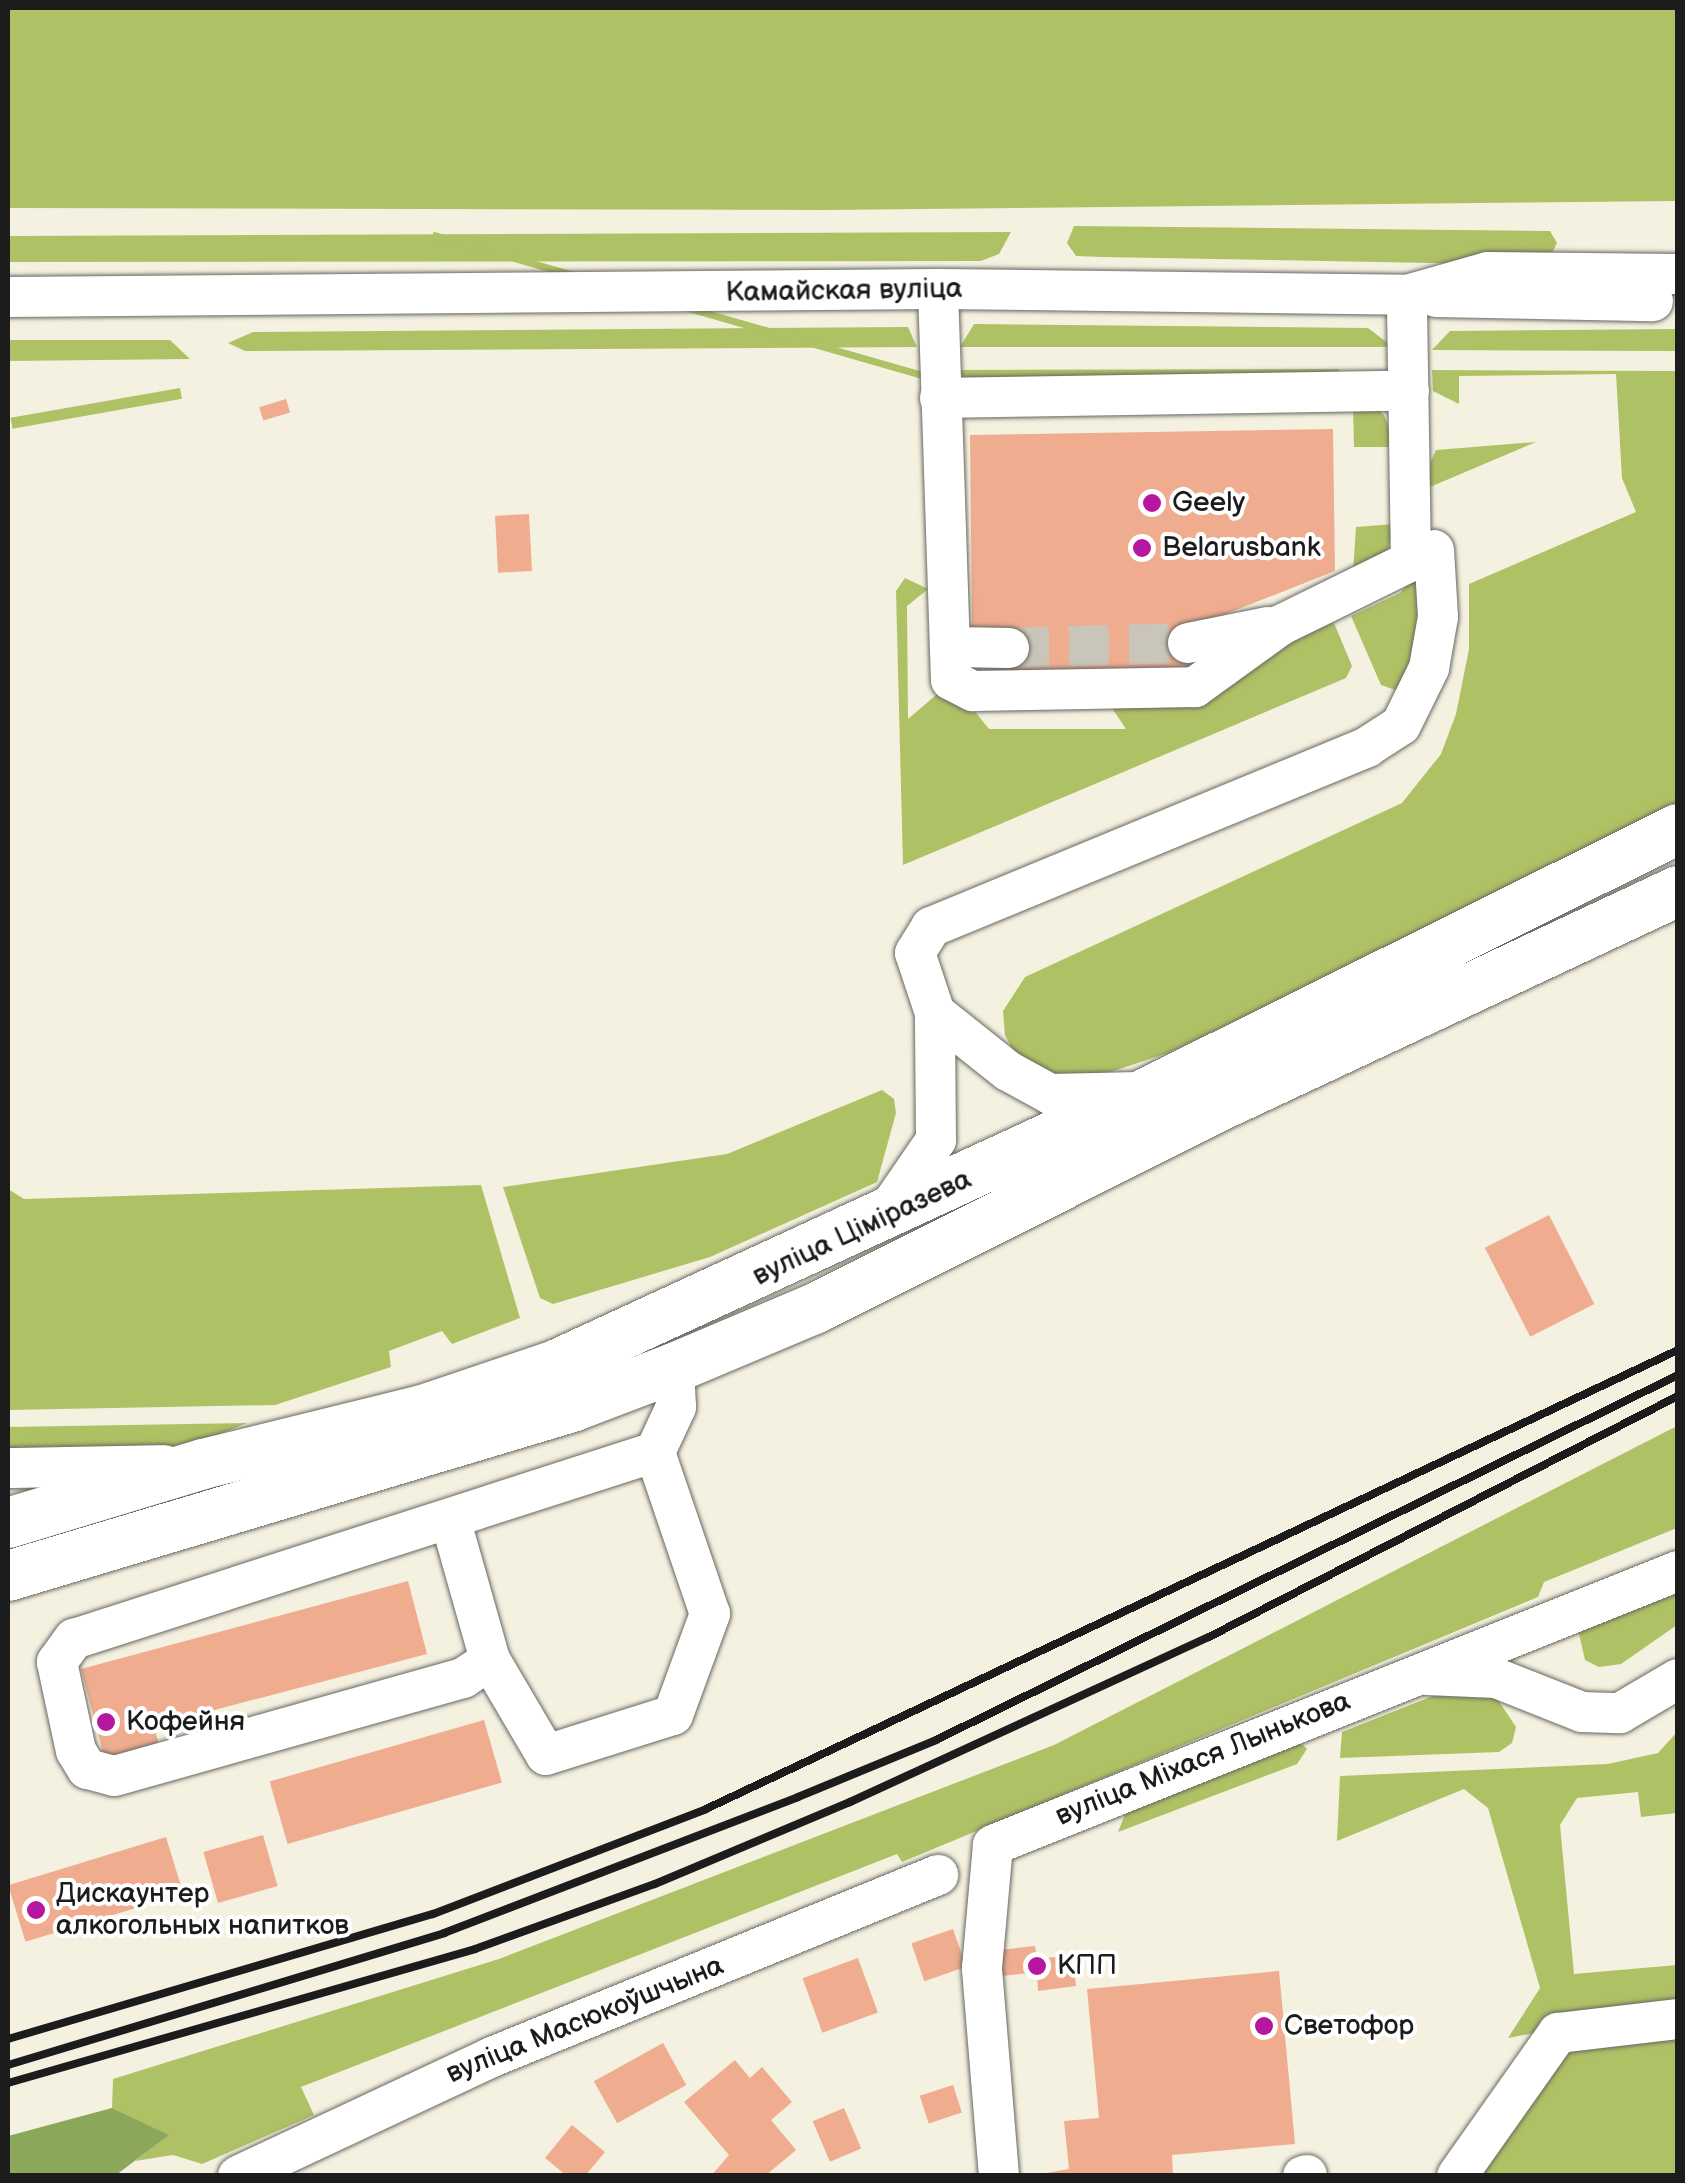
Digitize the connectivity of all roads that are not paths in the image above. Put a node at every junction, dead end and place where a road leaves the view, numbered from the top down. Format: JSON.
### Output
{"nodes":[{"id":1,"x":1678,"y":274,"type":"edge"},
{"id":2,"x":938,"y":289,"type":"junction"},
{"id":3,"x":1407,"y":295,"type":"junction"},
{"id":4,"x":8,"y":298,"type":"edge"},
{"id":5,"x":1678,"y":301,"type":"edge"},
{"id":6,"x":1409,"y":390,"type":"junction"},
{"id":7,"x":940,"y":398,"type":"junction"},
{"id":8,"x":1422,"y":556,"type":"junction"},
{"id":9,"x":1281,"y":624,"type":"junction"},
{"id":10,"x":1188,"y":643,"type":"tunnel mouth"},
{"id":11,"x":953,"y":647,"type":"junction"},
{"id":12,"x":1010,"y":648,"type":"tunnel mouth"},
{"id":13,"x":1678,"y":829,"type":"edge"},
{"id":14,"x":1678,"y":891,"type":"edge"},
{"id":15,"x":1378,"y":974,"type":"junction"},
{"id":16,"x":936,"y":1013,"type":"junction"},
{"id":17,"x":1383,"y":1029,"type":"junction"},
{"id":18,"x":1149,"y":1092,"type":"junction"},
{"id":19,"x":879,"y":1221,"type":"junction"},
{"id":20,"x":674,"y":1368,"type":"junction"},
{"id":21,"x":655,"y":1452,"type":"junction"},
{"id":22,"x":202,"y":1464,"type":"junction"},
{"id":23,"x":8,"y":1468,"type":"edge"},
{"id":24,"x":451,"y":1522,"type":"junction"},
{"id":25,"x":8,"y":1524,"type":"edge"},
{"id":26,"x":1678,"y":1571,"type":"edge"},
{"id":27,"x":8,"y":1576,"type":"edge"},
{"id":28,"x":1499,"y":1659,"type":"junction"},
{"id":29,"x":490,"y":1660,"type":"junction"},
{"id":30,"x":1678,"y":1679,"type":"edge"},
{"id":31,"x":938,"y":1875,"type":"dead end"},
{"id":32,"x":1678,"y":2019,"type":"edge"},
{"id":33,"x":238,"y":2176,"type":"edge"},
{"id":34,"x":1000,"y":2176,"type":"edge"},
{"id":35,"x":1457,"y":2176,"type":"edge"}],
"edges":[{"from":1,"to":3,"type":"street","name":"Камайская вуліца"},
{"from":2,"to":3,"type":"street","name":"Камайская вуліца"},
{"from":2,"to":4,"type":"street","name":"Камайская вуліца"},
{"from":2,"to":7,"type":"street"},
{"from":3,"to":5,"type":"street"},
{"from":3,"to":6,"type":"street"},
{"from":6,"to":7,"type":"street"},
{"from":6,"to":8,"type":"street"},
{"from":7,"to":11,"type":"street"},
{"from":8,"to":9,"type":"street"},
{"from":8,"to":16,"type":"street"},
{"from":9,"to":10,"type":"street"},
{"from":9,"to":11,"type":"street"},
{"from":11,"to":12,"type":"street"},
{"from":13,"to":15,"type":"main road","name":"вуліца Ціміразева"},
{"from":14,"to":17,"type":"main road","name":"вуліца Ціміразева"},
{"from":15,"to":17,"type":"street"},
{"from":15,"to":18,"type":"main road","name":"вуліца Ціміразева"},
{"from":16,"to":18,"type":"street"},
{"from":16,"to":19,"type":"street"},
{"from":17,"to":20,"type":"main road","name":"вуліца Ціміразева"},
{"from":18,"to":19,"type":"main road","name":"вуліца Ціміразева"},
{"from":19,"to":22,"type":"main road","name":"вуліца Ціміразева"},
{"from":20,"to":21,"type":"street"},
{"from":20,"to":27,"type":"main road","name":"вуліца Ціміразева"},
{"from":21,"to":24,"type":"street"},
{"from":21,"to":29,"type":"street"},
{"from":22,"to":23,"type":"street"},
{"from":22,"to":25,"type":"main road","name":"вуліца Ціміразева"},
{"from":24,"to":29,"type":"street"},
{"from":24,"to":29,"type":"street"},
{"from":26,"to":28,"type":"street","name":"вуліца Міхася Лынькова"},
{"from":28,"to":30,"type":"street"},
{"from":28,"to":34,"type":"street","name":"вуліца Міхася Лынькова"},
{"from":31,"to":33,"type":"street","name":"вуліца Масюкоўшчына"},
{"from":32,"to":35,"type":"street"}]}
